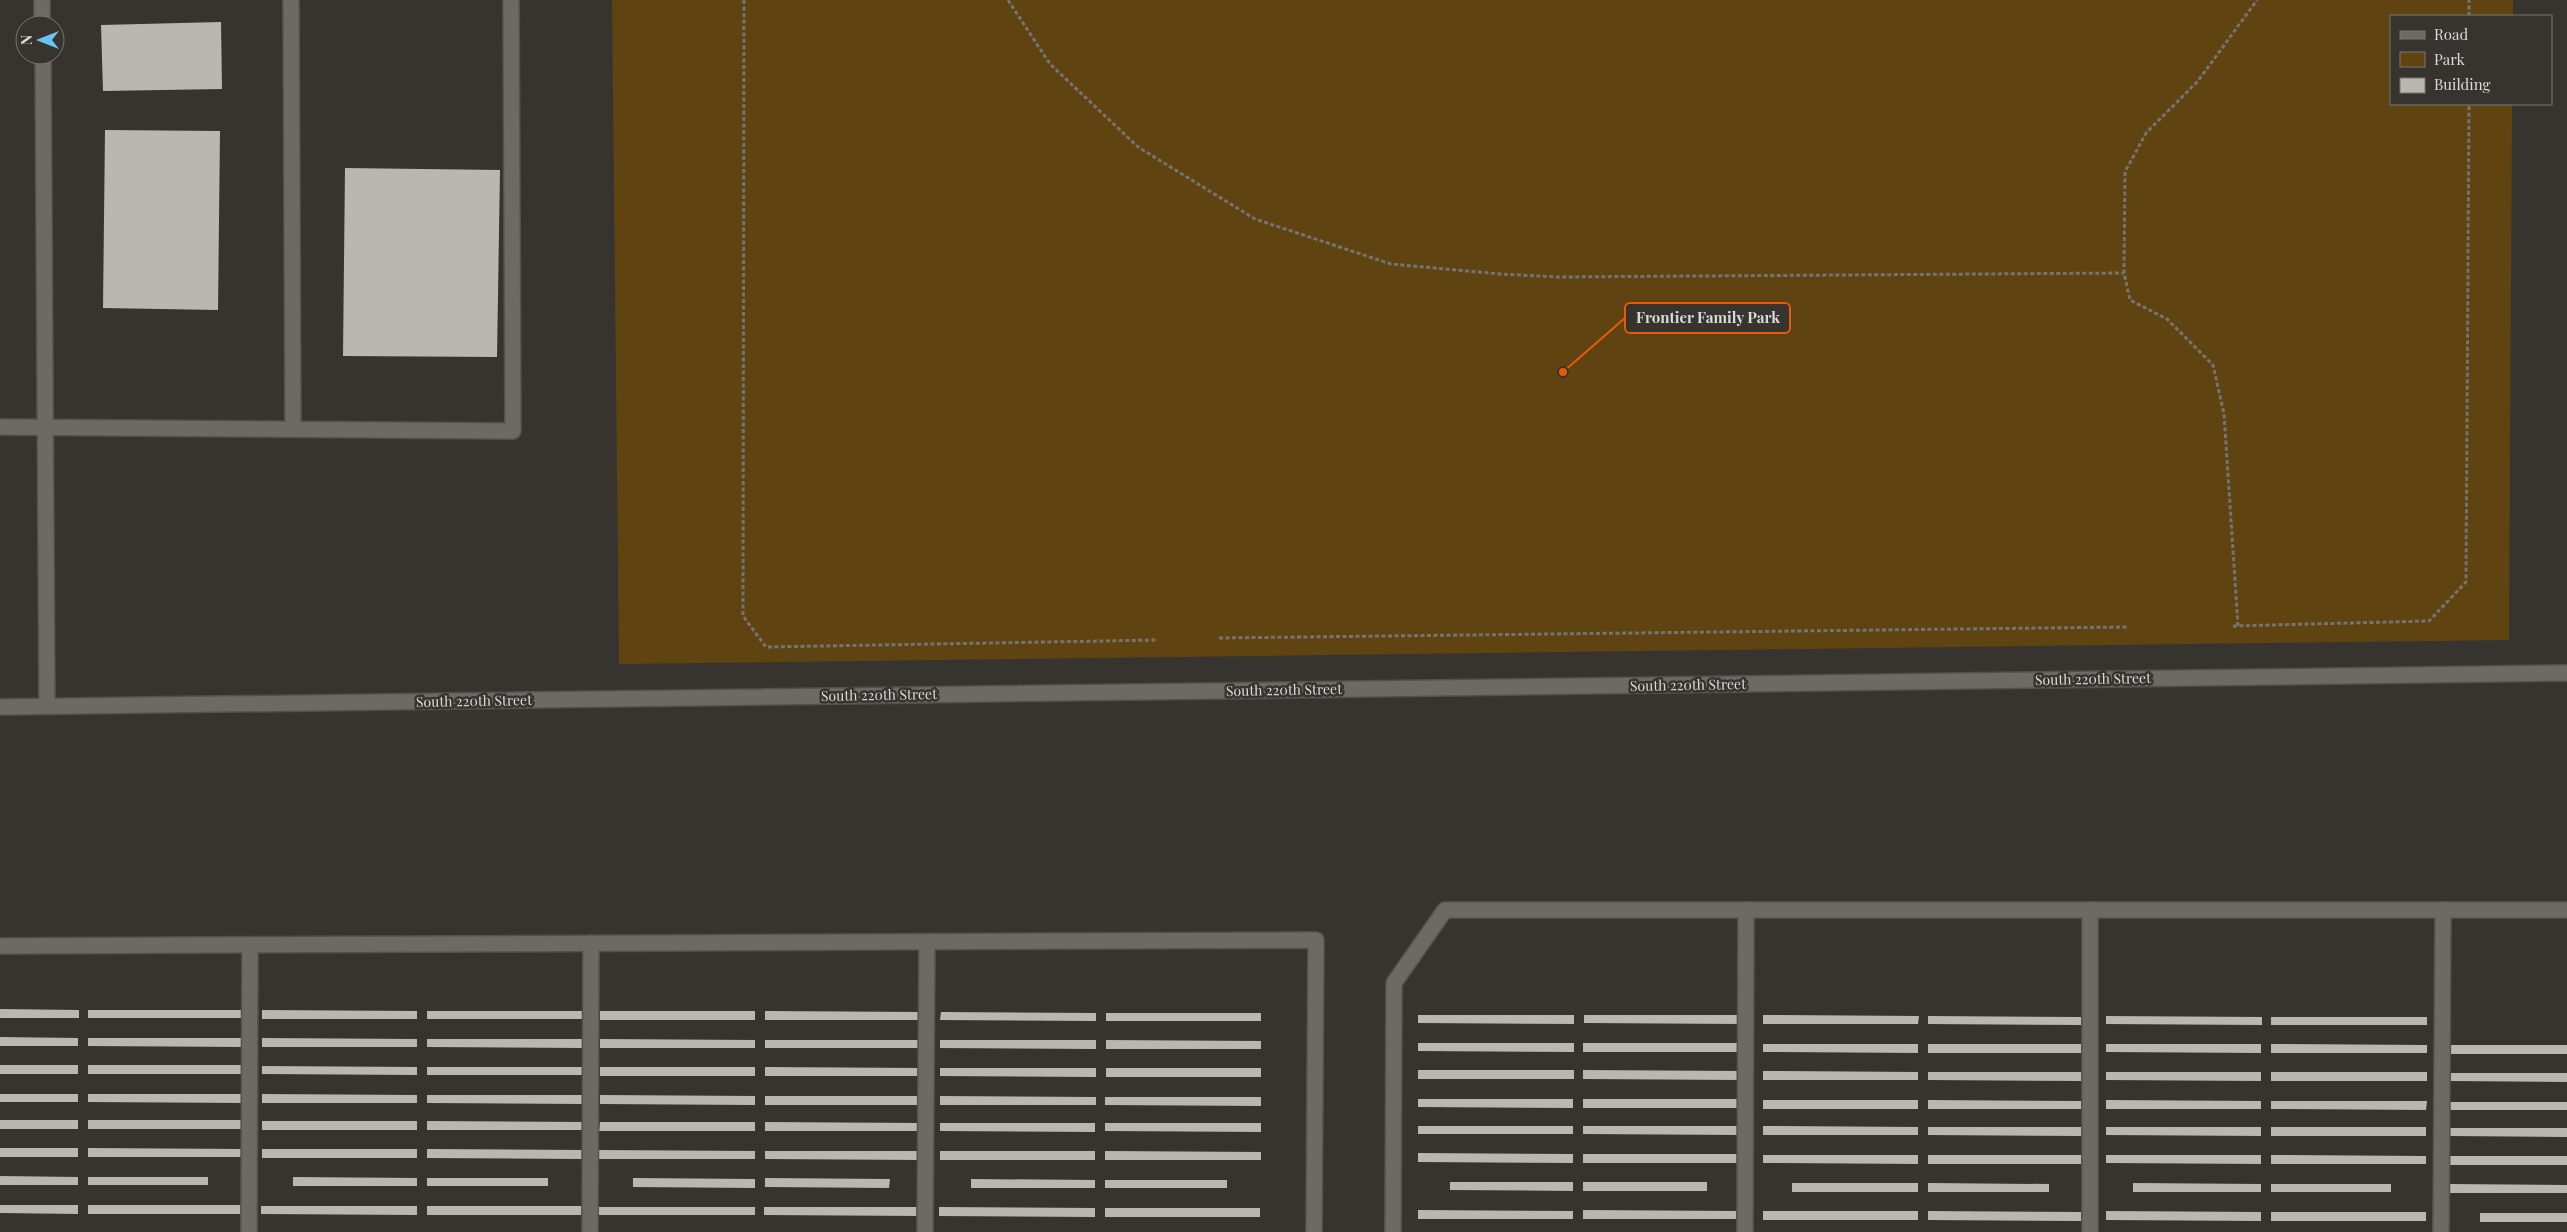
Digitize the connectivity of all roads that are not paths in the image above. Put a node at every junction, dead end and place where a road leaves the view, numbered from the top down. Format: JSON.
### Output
{"nodes":[{"id":1,"x":42,"y":0,"type":"edge"},
{"id":2,"x":291,"y":0,"type":"edge"},
{"id":3,"x":511,"y":0,"type":"edge"},
{"id":4,"x":42,"y":15,"type":"edge"},
{"id":5,"x":43,"y":65,"type":"edge"},
{"id":6,"x":0,"y":427,"type":"edge"},
{"id":7,"x":46,"y":427,"type":"junction"},
{"id":8,"x":293,"y":429,"type":"junction"},
{"id":9,"x":2567,"y":673,"type":"edge"},
{"id":10,"x":47,"y":706,"type":"junction"},
{"id":11,"x":0,"y":707,"type":"edge"},
{"id":12,"x":1746,"y":910,"type":"junction"},
{"id":13,"x":2090,"y":910,"type":"junction"},
{"id":14,"x":2442,"y":910,"type":"junction"},
{"id":15,"x":2567,"y":910,"type":"edge"},
{"id":16,"x":927,"y":942,"type":"junction"},
{"id":17,"x":591,"y":943,"type":"junction"},
{"id":18,"x":250,"y":945,"type":"junction"},
{"id":19,"x":0,"y":946,"type":"edge"},
{"id":20,"x":249,"y":1232,"type":"edge"},
{"id":21,"x":590,"y":1232,"type":"edge"},
{"id":22,"x":925,"y":1232,"type":"edge"},
{"id":23,"x":1314,"y":1232,"type":"edge"},
{"id":24,"x":1393,"y":1232,"type":"edge"},
{"id":25,"x":1745,"y":1232,"type":"edge"},
{"id":26,"x":2090,"y":1232,"type":"edge"},
{"id":27,"x":2441,"y":1232,"type":"edge"}],
"edges":[{"from":1,"to":4,"type":"street"},
{"from":2,"to":8,"type":"street"},
{"from":3,"to":8,"type":"street"},
{"from":5,"to":7,"type":"street"},
{"from":6,"to":7,"type":"street"},
{"from":7,"to":8,"type":"street"},
{"from":7,"to":10,"type":"street"},
{"from":9,"to":10,"type":"street","name":"South 220th Street"},
{"from":10,"to":11,"type":"street","name":"South 220th Street"},
{"from":12,"to":13,"type":"street"},
{"from":12,"to":24,"type":"street"},
{"from":12,"to":25,"type":"street"},
{"from":13,"to":14,"type":"street"},
{"from":13,"to":26,"type":"street"},
{"from":14,"to":15,"type":"street"},
{"from":14,"to":27,"type":"street"},
{"from":16,"to":17,"type":"street"},
{"from":16,"to":22,"type":"street"},
{"from":16,"to":23,"type":"street"},
{"from":17,"to":18,"type":"street"},
{"from":17,"to":21,"type":"street"},
{"from":18,"to":19,"type":"street"},
{"from":18,"to":20,"type":"street"}]}
